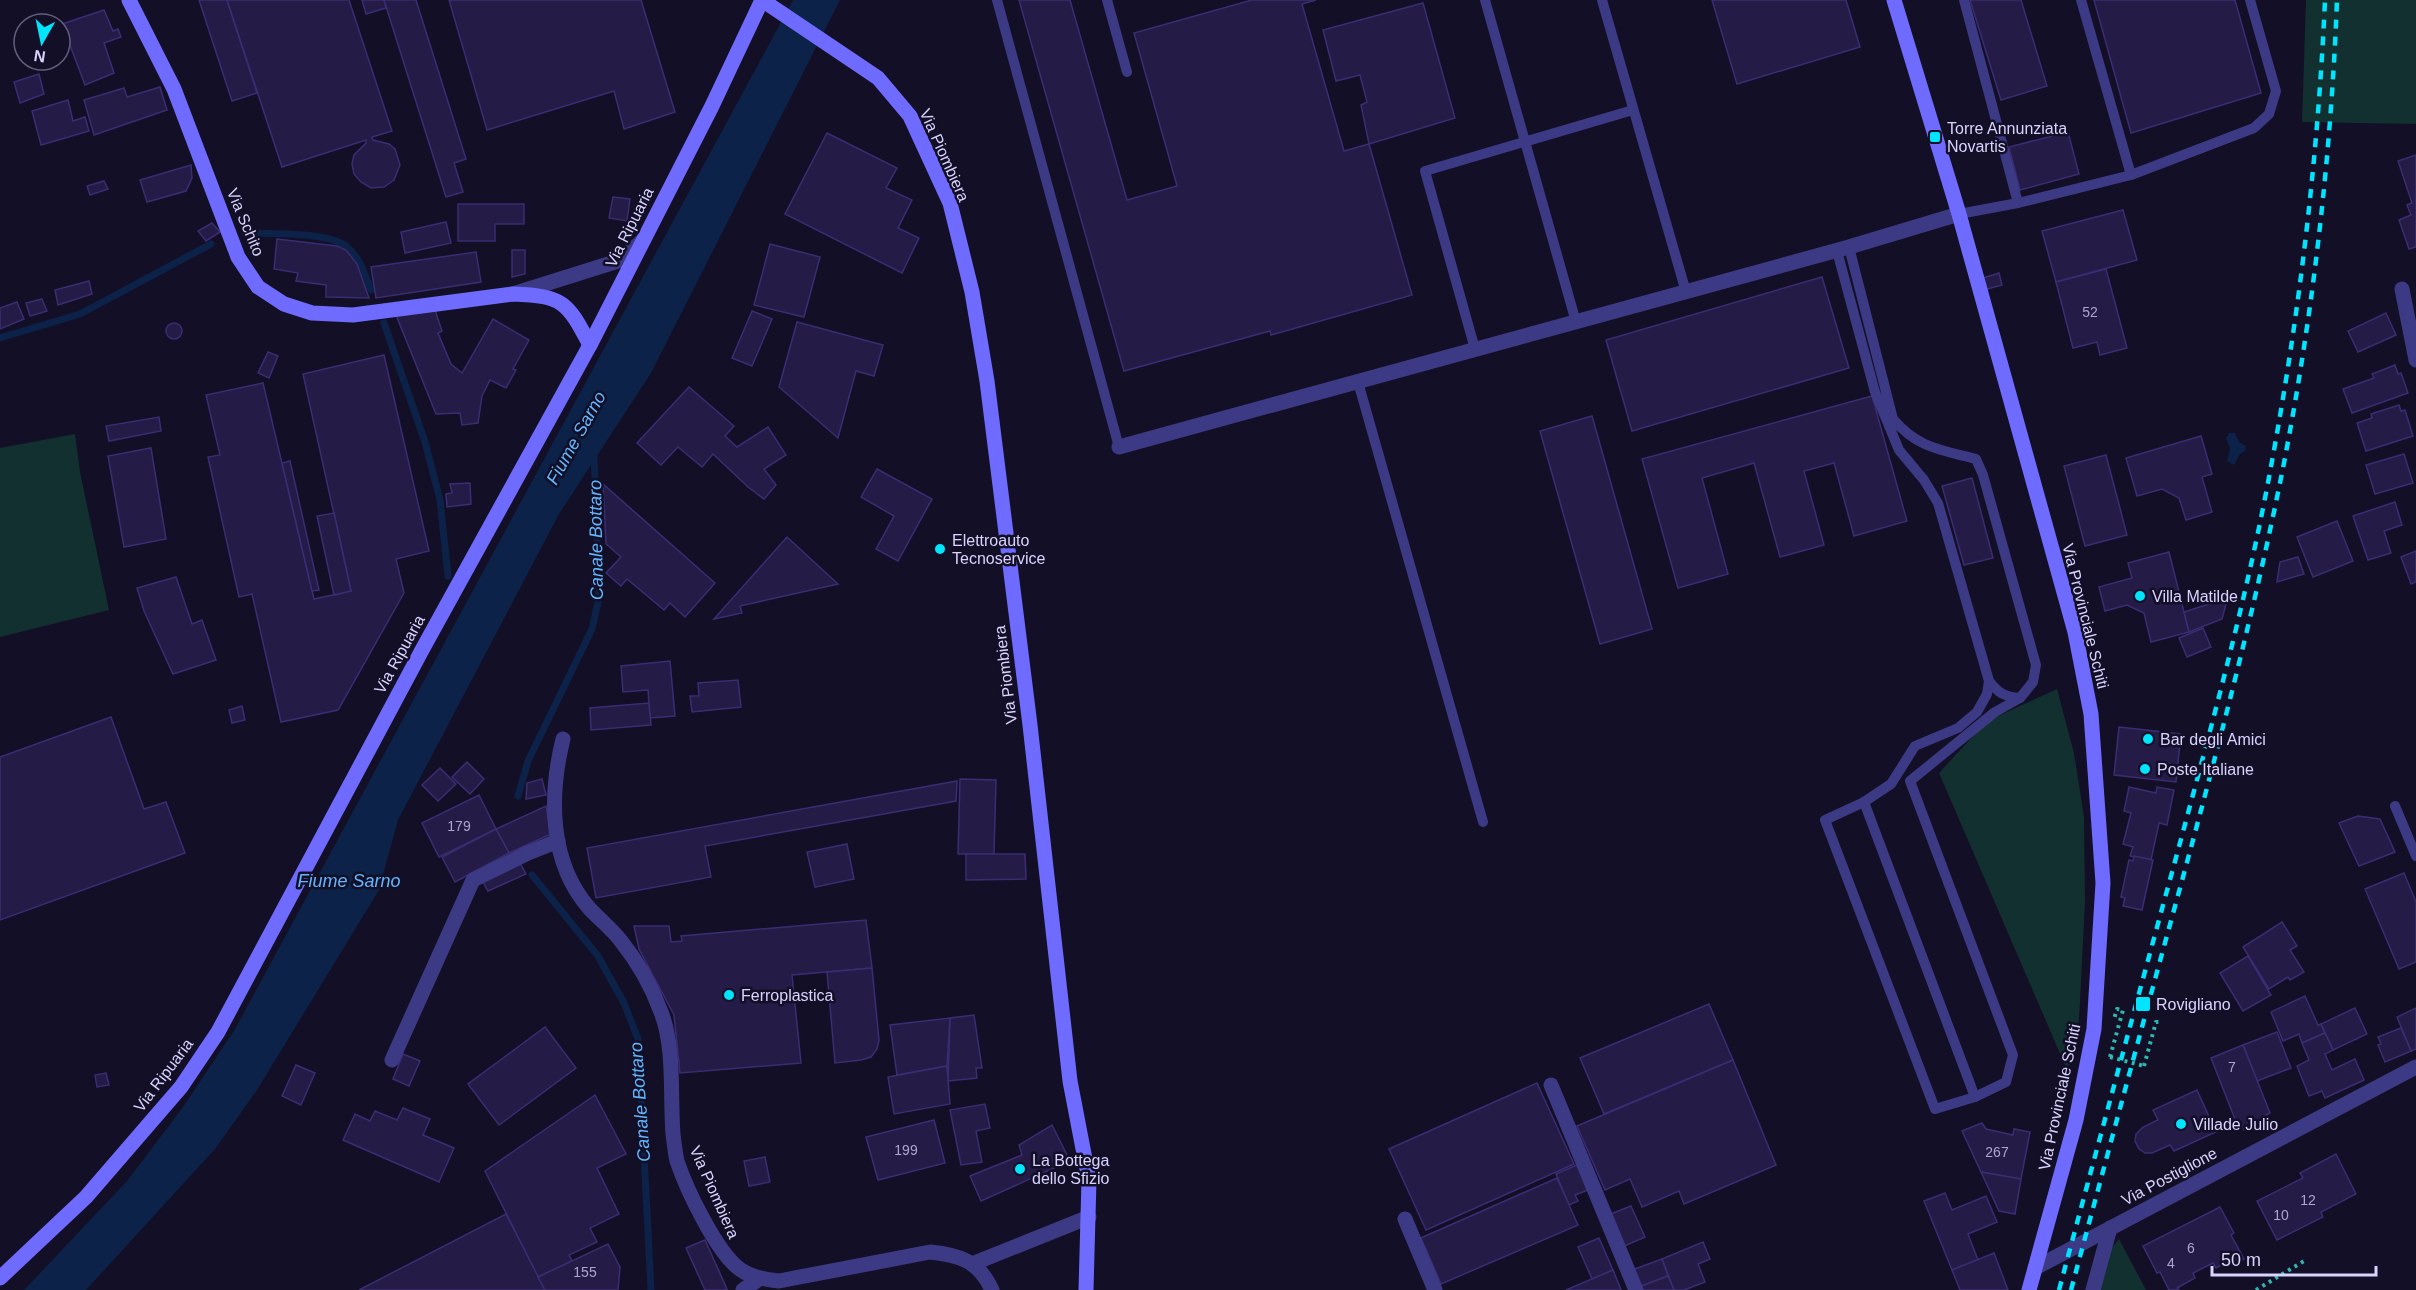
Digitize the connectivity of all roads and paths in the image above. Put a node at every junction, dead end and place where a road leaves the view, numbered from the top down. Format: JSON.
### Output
{"nodes":[{"id":1,"x":129,"y":0,"type":"edge"},
{"id":2,"x":762,"y":0,"type":"edge"},
{"id":3,"x":998,"y":0,"type":"edge"},
{"id":4,"x":1107,"y":0,"type":"edge"},
{"id":5,"x":1485,"y":0,"type":"edge"},
{"id":6,"x":1602,"y":0,"type":"edge"},
{"id":7,"x":1894,"y":0,"type":"edge"},
{"id":8,"x":1964,"y":0,"type":"edge"},
{"id":9,"x":2081,"y":0,"type":"edge"},
{"id":10,"x":2250,"y":0,"type":"edge"},
{"id":11,"x":1127,"y":72,"type":"dead end"},
{"id":12,"x":1633,"y":110,"type":"junction"},
{"id":13,"x":1526,"y":141,"type":"junction"},
{"id":14,"x":2131,"y":174,"type":"junction"},
{"id":15,"x":2018,"y":203,"type":"junction"},
{"id":16,"x":1959,"y":214,"type":"junction"},
{"id":17,"x":644,"y":239,"type":"junction"},
{"id":18,"x":1843,"y":249,"type":"junction"},
{"id":19,"x":2403,"y":289,"type":"dead end"},
{"id":20,"x":1686,"y":292,"type":"junction"},
{"id":21,"x":513,"y":294,"type":"junction"},
{"id":22,"x":1576,"y":322,"type":"junction"},
{"id":23,"x":590,"y":345,"type":"junction"},
{"id":24,"x":1475,"y":349,"type":"junction"},
{"id":25,"x":2416,"y":360,"type":"edge"},
{"id":26,"x":1358,"y":382,"type":"junction"},
{"id":27,"x":1119,"y":447,"type":"joint"},
{"id":28,"x":1989,"y":681,"type":"junction"},
{"id":29,"x":2020,"y":698,"type":"junction"},
{"id":30,"x":563,"y":740,"type":"dead end"},
{"id":31,"x":1864,"y":802,"type":"junction"},
{"id":32,"x":2396,"y":806,"type":"dead end"},
{"id":33,"x":1483,"y":822,"type":"dead end"},
{"id":34,"x":558,"y":841,"type":"junction"},
{"id":35,"x":2416,"y":856,"type":"edge"},
{"id":36,"x":2116,"y":1011,"type":"dead end"},
{"id":37,"x":2159,"y":1022,"type":"dead end"},
{"id":38,"x":392,"y":1060,"type":"dead end"},
{"id":39,"x":2416,"y":1067,"type":"edge"},
{"id":40,"x":1551,"y":1085,"type":"dead end"},
{"id":41,"x":1975,"y":1096,"type":"junction"},
{"id":42,"x":1089,"y":1217,"type":"junction"},
{"id":43,"x":1405,"y":1219,"type":"dead end"},
{"id":44,"x":2110,"y":1228,"type":"junction"},
{"id":45,"x":2304,"y":1261,"type":"dead end"},
{"id":46,"x":972,"y":1264,"type":"junction"},
{"id":47,"x":2035,"y":1268,"type":"junction"},
{"id":48,"x":0,"y":1278,"type":"edge"},
{"id":49,"x":759,"y":1279,"type":"junction"},
{"id":50,"x":743,"y":1290,"type":"edge"},
{"id":51,"x":992,"y":1290,"type":"edge"},
{"id":52,"x":1086,"y":1290,"type":"edge"},
{"id":53,"x":1436,"y":1290,"type":"edge"},
{"id":54,"x":1636,"y":1290,"type":"edge"},
{"id":55,"x":2029,"y":1290,"type":"edge"},
{"id":56,"x":2093,"y":1290,"type":"edge"},
{"id":57,"x":2256,"y":1290,"type":"edge"}],
"edges":[{"from":1,"to":21,"type":"street","name":"Via Schito"},
{"from":2,"to":17,"type":"street","name":"Via Ripuaria"},
{"from":2,"to":42,"type":"street","name":"Via Piombiera"},
{"from":3,"to":27,"type":"lane"},
{"from":4,"to":11,"type":"lane"},
{"from":5,"to":13,"type":"lane"},
{"from":6,"to":12,"type":"lane"},
{"from":7,"to":16,"type":"street","name":"Via Provinciale Schiti"},
{"from":8,"to":15,"type":"lane"},
{"from":9,"to":14,"type":"lane"},
{"from":10,"to":14,"type":"lane"},
{"from":12,"to":13,"type":"lane"},
{"from":12,"to":20,"type":"lane"},
{"from":13,"to":22,"type":"lane"},
{"from":13,"to":24,"type":"lane"},
{"from":14,"to":15,"type":"lane"},
{"from":15,"to":16,"type":"lane"},
{"from":16,"to":18,"type":"street"},
{"from":16,"to":47,"type":"street","name":"Via Provinciale Schiti"},
{"from":17,"to":21,"type":"street"},
{"from":17,"to":23,"type":"street","name":"Via Ripuaria"},
{"from":18,"to":20,"type":"street"},
{"from":18,"to":28,"type":"lane"},
{"from":18,"to":29,"type":"lane"},
{"from":19,"to":25,"type":"street"},
{"from":20,"to":22,"type":"street"},
{"from":21,"to":23,"type":"street","name":"Via Schito"},
{"from":22,"to":24,"type":"street"},
{"from":23,"to":48,"type":"street","name":"Via Ripuaria"},
{"from":24,"to":26,"type":"street"},
{"from":26,"to":27,"type":"street"},
{"from":26,"to":33,"type":"lane"},
{"from":28,"to":29,"type":"lane"},
{"from":28,"to":31,"type":"lane"},
{"from":29,"to":41,"type":"lane"},
{"from":30,"to":34,"type":"street","name":"Via Piombiera"},
{"from":31,"to":41,"type":"lane"},
{"from":31,"to":41,"type":"lane"},
{"from":32,"to":35,"type":"lane"},
{"from":34,"to":38,"type":"street"},
{"from":34,"to":49,"type":"street","name":"Via Piombiera"},
{"from":36,"to":37,"type":"path","bridge":true},
{"from":39,"to":44,"type":"street","name":"Via Postiglione"},
{"from":40,"to":54,"type":"street"},
{"from":42,"to":46,"type":"street"},
{"from":42,"to":52,"type":"street","name":"Via Piombiera"},
{"from":43,"to":53,"type":"street"},
{"from":44,"to":47,"type":"street","name":"Via Postiglione"},
{"from":44,"to":56,"type":"street"},
{"from":45,"to":57,"type":"path"},
{"from":46,"to":49,"type":"street"},
{"from":46,"to":51,"type":"street"},
{"from":47,"to":55,"type":"street","name":"Via Provinciale Schiti"},
{"from":49,"to":50,"type":"street"}]}
